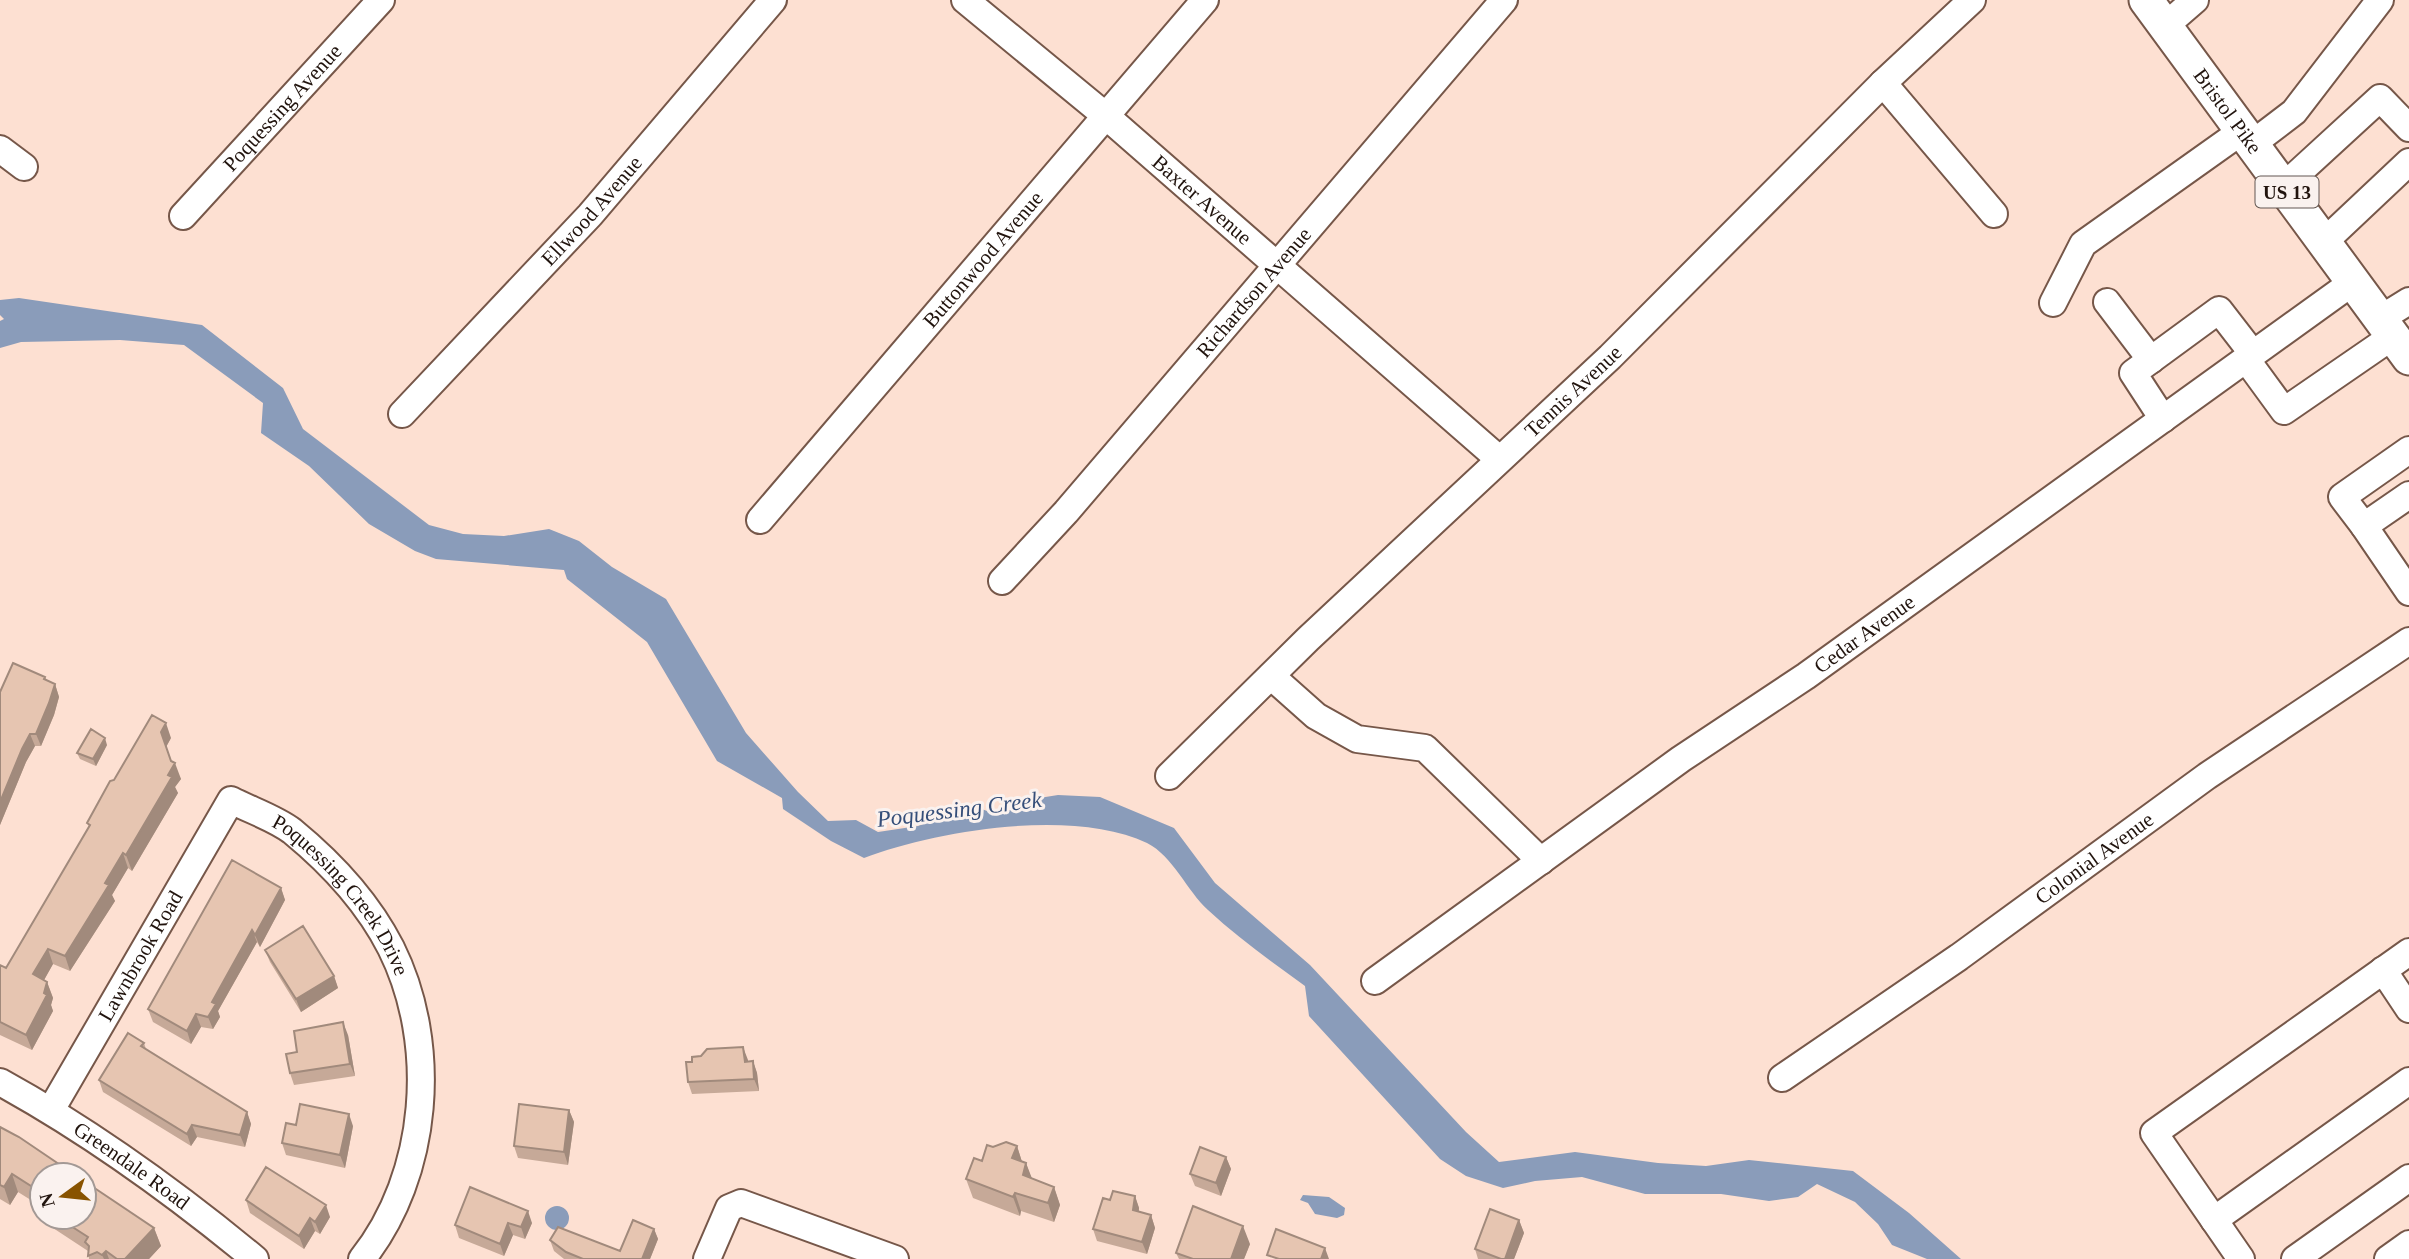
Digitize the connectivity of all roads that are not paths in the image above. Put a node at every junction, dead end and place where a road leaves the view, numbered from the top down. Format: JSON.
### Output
{"nodes":[{"id":1,"x":381,"y":0,"type":"edge"},
{"id":2,"x":773,"y":0,"type":"edge"},
{"id":3,"x":964,"y":0,"type":"edge"},
{"id":4,"x":1205,"y":0,"type":"edge"},
{"id":5,"x":1504,"y":0,"type":"edge"},
{"id":6,"x":1972,"y":0,"type":"edge"},
{"id":7,"x":2195,"y":0,"type":"edge"},
{"id":8,"x":2380,"y":0,"type":"edge"},
{"id":9,"x":2155,"y":13,"type":"edge"},
{"id":10,"x":1883,"y":83,"type":"junction"},
{"id":11,"x":1106,"y":116,"type":"junction"},
{"id":12,"x":2409,"y":128,"type":"edge"},
{"id":13,"x":2247,"y":138,"type":"junction"},
{"id":14,"x":0,"y":149,"type":"edge"},
{"id":15,"x":2409,"y":162,"type":"edge"},
{"id":16,"x":24,"y":167,"type":"dead end"},
{"id":17,"x":2283,"y":187,"type":"junction"},
{"id":18,"x":1994,"y":215,"type":"dead end"},
{"id":19,"x":183,"y":216,"type":"dead end"},
{"id":20,"x":2324,"y":243,"type":"junction"},
{"id":21,"x":1278,"y":267,"type":"junction"},
{"id":22,"x":2353,"y":282,"type":"junction"},
{"id":23,"x":2409,"y":300,"type":"edge"},
{"id":24,"x":2107,"y":302,"type":"dead end"},
{"id":25,"x":2053,"y":303,"type":"dead end"},
{"id":26,"x":2394,"y":338,"type":"edge"},
{"id":27,"x":2249,"y":356,"type":"junction"},
{"id":28,"x":2151,"y":360,"type":"junction"},
{"id":29,"x":402,"y":414,"type":"dead end"},
{"id":30,"x":2163,"y":419,"type":"junction"},
{"id":31,"x":2409,"y":450,"type":"edge"},
{"id":32,"x":1499,"y":459,"type":"junction"},
{"id":33,"x":2409,"y":495,"type":"edge"},
{"id":34,"x":760,"y":520,"type":"dead end"},
{"id":35,"x":2364,"y":526,"type":"junction"},
{"id":36,"x":1002,"y":581,"type":"dead end"},
{"id":37,"x":2409,"y":592,"type":"edge"},
{"id":38,"x":2409,"y":642,"type":"edge"},
{"id":39,"x":1270,"y":676,"type":"junction"},
{"id":40,"x":1169,"y":776,"type":"dead end"},
{"id":41,"x":230,"y":800,"type":"joint"},
{"id":42,"x":1541,"y":861,"type":"junction"},
{"id":43,"x":2409,"y":953,"type":"edge"},
{"id":44,"x":2383,"y":970,"type":"junction"},
{"id":45,"x":1375,"y":981,"type":"dead end"},
{"id":46,"x":2409,"y":1009,"type":"edge"},
{"id":47,"x":1782,"y":1078,"type":"dead end"},
{"id":48,"x":2409,"y":1081,"type":"edge"},
{"id":49,"x":0,"y":1082,"type":"edge"},
{"id":50,"x":51,"y":1110,"type":"junction"},
{"id":51,"x":2409,"y":1178,"type":"edge"},
{"id":52,"x":2214,"y":1220,"type":"junction"},
{"id":53,"x":2409,"y":1244,"type":"edge"},
{"id":54,"x":255,"y":1259,"type":"edge"},
{"id":55,"x":362,"y":1259,"type":"edge"},
{"id":56,"x":707,"y":1259,"type":"edge"},
{"id":57,"x":895,"y":1259,"type":"edge"},
{"id":58,"x":2241,"y":1259,"type":"edge"},
{"id":59,"x":2295,"y":1259,"type":"edge"},
{"id":60,"x":2388,"y":1259,"type":"edge"}],
"edges":[{"from":1,"to":19,"type":"street","name":"Poquessing Avenue"},
{"from":2,"to":29,"type":"street","name":"Ellwood Avenue"},
{"from":3,"to":11,"type":"street","name":"Baxter Avenue"},
{"from":4,"to":11,"type":"street","name":"Buttonwood Avenue"},
{"from":5,"to":21,"type":"street","name":"Richardson Avenue"},
{"from":6,"to":10,"type":"street","name":"Tennis Avenue"},
{"from":7,"to":9,"type":"street"},
{"from":8,"to":13,"type":"street"},
{"from":9,"to":13,"type":"main road","name":"Bristol Pike","number":"US 13"},
{"from":10,"to":18,"type":"street"},
{"from":10,"to":32,"type":"street","name":"Tennis Avenue"},
{"from":11,"to":21,"type":"street","name":"Baxter Avenue"},
{"from":11,"to":34,"type":"street","name":"Buttonwood Avenue"},
{"from":12,"to":17,"type":"street"},
{"from":13,"to":17,"type":"main road","name":"Bristol Pike","number":"US 13"},
{"from":13,"to":25,"type":"street"},
{"from":14,"to":16,"type":"street"},
{"from":15,"to":20,"type":"street"},
{"from":17,"to":20,"type":"main road","name":"Bristol Pike","number":"US 13"},
{"from":20,"to":22,"type":"main road","name":"Bristol Pike","number":"US 13"},
{"from":21,"to":32,"type":"street","name":"Baxter Avenue"},
{"from":21,"to":36,"type":"street","name":"Richardson Avenue"},
{"from":22,"to":26,"type":"main road","name":"Bristol Pike","number":"US 13"},
{"from":22,"to":27,"type":"street","name":"Cedar Avenue"},
{"from":23,"to":26,"type":"street"},
{"from":24,"to":28,"type":"street"},
{"from":26,"to":27,"type":"street"},
{"from":27,"to":28,"type":"street"},
{"from":27,"to":30,"type":"street","name":"Cedar Avenue"},
{"from":28,"to":30,"type":"street"},
{"from":30,"to":42,"type":"street","name":"Cedar Avenue"},
{"from":31,"to":35,"type":"street"},
{"from":32,"to":39,"type":"street","name":"Tennis Avenue"},
{"from":33,"to":35,"type":"street"},
{"from":35,"to":37,"type":"street"},
{"from":38,"to":47,"type":"street","name":"Colonial Avenue"},
{"from":39,"to":40,"type":"street","name":"Tennis Avenue"},
{"from":39,"to":42,"type":"street"},
{"from":41,"to":50,"type":"street","name":"Lawnbrook Road"},
{"from":41,"to":55,"type":"street","name":"Poquessing Creek Drive"},
{"from":42,"to":45,"type":"street","name":"Cedar Avenue"},
{"from":43,"to":44,"type":"street"},
{"from":44,"to":46,"type":"street"},
{"from":44,"to":52,"type":"street"},
{"from":48,"to":52,"type":"street"},
{"from":49,"to":50,"type":"street","name":"Greendale Road"},
{"from":50,"to":54,"type":"street","name":"Greendale Road"},
{"from":51,"to":59,"type":"street"},
{"from":52,"to":58,"type":"street"},
{"from":53,"to":60,"type":"street"},
{"from":56,"to":57,"type":"street"}]}
